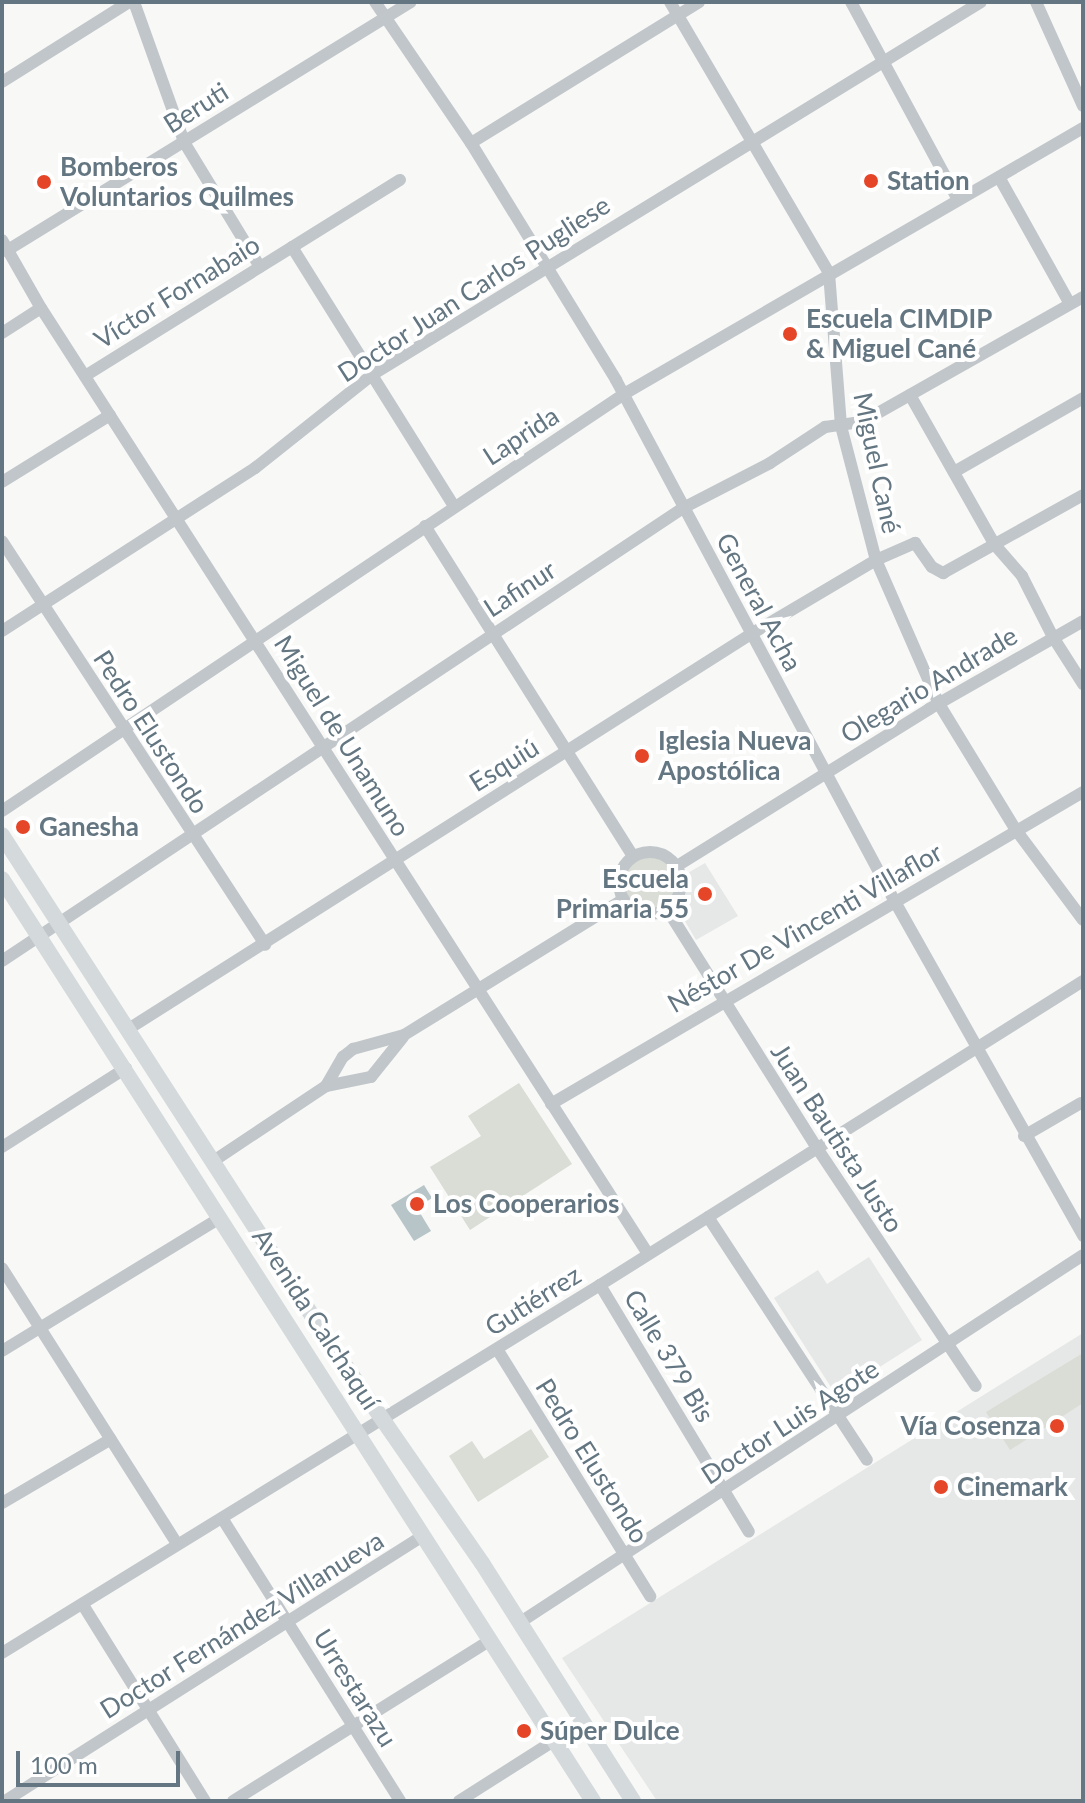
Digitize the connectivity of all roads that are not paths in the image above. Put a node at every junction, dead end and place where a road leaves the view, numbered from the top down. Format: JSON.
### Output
{"nodes":[{"id":1,"x":132,"y":2,"type":"edge"},
{"id":2,"x":375,"y":2,"type":"edge"},
{"id":3,"x":410,"y":2,"type":"edge"},
{"id":4,"x":670,"y":2,"type":"edge"},
{"id":5,"x":699,"y":2,"type":"edge"},
{"id":6,"x":851,"y":2,"type":"edge"},
{"id":7,"x":981,"y":2,"type":"edge"},
{"id":8,"x":1036,"y":2,"type":"edge"},
{"id":9,"x":678,"y":15,"type":"junction"},
{"id":10,"x":385,"y":18,"type":"junction"},
{"id":11,"x":884,"y":62,"type":"junction"},
{"id":12,"x":2,"y":82,"type":"edge"},
{"id":13,"x":1083,"y":106,"type":"edge"},
{"id":14,"x":1083,"y":128,"type":"edge"},
{"id":15,"x":184,"y":142,"type":"junction"},
{"id":16,"x":753,"y":142,"type":"junction"},
{"id":17,"x":471,"y":143,"type":"junction"},
{"id":18,"x":999,"y":177,"type":"junction"},
{"id":19,"x":400,"y":180,"type":"dead end"},
{"id":20,"x":958,"y":200,"type":"junction"},
{"id":21,"x":4,"y":246,"type":"edge"},
{"id":22,"x":292,"y":247,"type":"junction"},
{"id":23,"x":547,"y":265,"type":"junction"},
{"id":24,"x":260,"y":267,"type":"junction"},
{"id":25,"x":829,"y":273,"type":"junction"},
{"id":26,"x":1083,"y":297,"type":"edge"},
{"id":27,"x":1070,"y":304,"type":"junction"},
{"id":28,"x":41,"y":308,"type":"junction"},
{"id":29,"x":2,"y":333,"type":"edge"},
{"id":30,"x":372,"y":375,"type":"junction"},
{"id":31,"x":85,"y":376,"type":"junction"},
{"id":32,"x":624,"y":394,"type":"junction"},
{"id":33,"x":910,"y":395,"type":"junction"},
{"id":34,"x":1081,"y":398,"type":"edge"},
{"id":35,"x":110,"y":415,"type":"junction"},
{"id":36,"x":841,"y":426,"type":"junction"},
{"id":37,"x":954,"y":472,"type":"junction"},
{"id":38,"x":2,"y":482,"type":"edge"},
{"id":39,"x":1083,"y":495,"type":"edge"},
{"id":40,"x":454,"y":506,"type":"junction"},
{"id":41,"x":683,"y":508,"type":"junction"},
{"id":42,"x":176,"y":516,"type":"junction"},
{"id":43,"x":425,"y":526,"type":"junction"},
{"id":44,"x":2,"y":541,"type":"edge"},
{"id":45,"x":995,"y":545,"type":"junction"},
{"id":46,"x":876,"y":560,"type":"junction"},
{"id":47,"x":43,"y":604,"type":"junction"},
{"id":48,"x":1083,"y":621,"type":"edge"},
{"id":49,"x":2,"y":631,"type":"edge"},
{"id":50,"x":492,"y":634,"type":"junction"},
{"id":51,"x":751,"y":634,"type":"junction"},
{"id":52,"x":1053,"y":637,"type":"junction"},
{"id":53,"x":255,"y":641,"type":"junction"},
{"id":54,"x":1083,"y":684,"type":"edge"},
{"id":55,"x":939,"y":704,"type":"junction"},
{"id":56,"x":124,"y":730,"type":"junction"},
{"id":57,"x":324,"y":749,"type":"junction"},
{"id":58,"x":565,"y":753,"type":"junction"},
{"id":59,"x":825,"y":772,"type":"junction"},
{"id":60,"x":1083,"y":792,"type":"edge"},
{"id":61,"x":2,"y":811,"type":"edge"},
{"id":62,"x":1016,"y":830,"type":"junction"},
{"id":63,"x":2,"y":835,"type":"edge"},
{"id":64,"x":193,"y":836,"type":"junction"},
{"id":65,"x":633,"y":856,"type":"junction"},
{"id":66,"x":395,"y":860,"type":"junction"},
{"id":67,"x":677,"y":866,"type":"junction"},
{"id":68,"x":2,"y":879,"type":"edge"},
{"id":69,"x":623,"y":900,"type":"junction"},
{"id":70,"x":894,"y":900,"type":"junction"},
{"id":71,"x":667,"y":909,"type":"junction"},
{"id":72,"x":1083,"y":920,"type":"edge"},
{"id":73,"x":62,"y":924,"type":"junction"},
{"id":74,"x":40,"y":937,"type":"junction"},
{"id":75,"x":265,"y":945,"type":"junction"},
{"id":76,"x":2,"y":961,"type":"edge"},
{"id":77,"x":1083,"y":981,"type":"edge"},
{"id":78,"x":478,"y":992,"type":"junction"},
{"id":79,"x":723,"y":1001,"type":"junction"},
{"id":80,"x":130,"y":1028,"type":"junction"},
{"id":81,"x":404,"y":1035,"type":"junction"},
{"id":82,"x":978,"y":1047,"type":"junction"},
{"id":83,"x":120,"y":1073,"type":"junction"},
{"id":84,"x":326,"y":1086,"type":"junction"},
{"id":85,"x":1081,"y":1103,"type":"dead end"},
{"id":86,"x":551,"y":1104,"type":"junction"},
{"id":87,"x":1024,"y":1136,"type":"junction"},
{"id":88,"x":2,"y":1147,"type":"edge"},
{"id":89,"x":817,"y":1148,"type":"junction"},
{"id":90,"x":215,"y":1160,"type":"junction"},
{"id":91,"x":708,"y":1217,"type":"junction"},
{"id":92,"x":220,"y":1218,"type":"junction"},
{"id":93,"x":1083,"y":1236,"type":"edge"},
{"id":94,"x":648,"y":1254,"type":"junction"},
{"id":95,"x":1083,"y":1255,"type":"edge"},
{"id":96,"x":2,"y":1268,"type":"edge"},
{"id":97,"x":600,"y":1285,"type":"junction"},
{"id":98,"x":40,"y":1328,"type":"junction"},
{"id":99,"x":946,"y":1345,"type":"junction"},
{"id":100,"x":497,"y":1349,"type":"junction"},
{"id":101,"x":2,"y":1351,"type":"edge"},
{"id":102,"x":976,"y":1386,"type":"dead end"},
{"id":103,"x":839,"y":1417,"type":"junction"},
{"id":104,"x":381,"y":1419,"type":"junction"},
{"id":105,"x":357,"y":1435,"type":"junction"},
{"id":106,"x":111,"y":1439,"type":"junction"},
{"id":107,"x":867,"y":1460,"type":"dead end"},
{"id":108,"x":725,"y":1491,"type":"junction"},
{"id":109,"x":2,"y":1503,"type":"edge"},
{"id":110,"x":222,"y":1518,"type":"junction"},
{"id":111,"x":749,"y":1532,"type":"dead end"},
{"id":112,"x":421,"y":1537,"type":"junction"},
{"id":113,"x":177,"y":1544,"type":"junction"},
{"id":114,"x":625,"y":1555,"type":"junction"},
{"id":115,"x":650,"y":1596,"type":"dead end"},
{"id":116,"x":83,"y":1605,"type":"junction"},
{"id":117,"x":519,"y":1623,"type":"junction"},
{"id":118,"x":288,"y":1624,"type":"junction"},
{"id":119,"x":486,"y":1644,"type":"junction"},
{"id":120,"x":2,"y":1653,"type":"edge"},
{"id":121,"x":148,"y":1710,"type":"junction"},
{"id":122,"x":353,"y":1726,"type":"junction"},
{"id":123,"x":555,"y":1740,"type":"junction"},
{"id":124,"x":5,"y":1801,"type":"edge"},
{"id":125,"x":205,"y":1801,"type":"edge"},
{"id":126,"x":233,"y":1801,"type":"edge"},
{"id":127,"x":400,"y":1801,"type":"edge"},
{"id":128,"x":459,"y":1801,"type":"edge"},
{"id":129,"x":593,"y":1801,"type":"edge"},
{"id":130,"x":633,"y":1801,"type":"edge"}],
"edges":[{"from":1,"to":12,"type":"street"},
{"from":1,"to":15,"type":"street"},
{"from":2,"to":10,"type":"street","name":"General Acha"},
{"from":3,"to":10,"type":"street","name":"Beruti"},
{"from":4,"to":9,"type":"street","name":"Miguel Cané"},
{"from":5,"to":9,"type":"street"},
{"from":6,"to":11,"type":"street"},
{"from":7,"to":11,"type":"street","name":"Doctor Juan Carlos Pugliese"},
{"from":8,"to":13,"type":"street"},
{"from":9,"to":16,"type":"street","name":"Miguel Cané"},
{"from":9,"to":17,"type":"street"},
{"from":10,"to":15,"type":"street","name":"Beruti"},
{"from":10,"to":17,"type":"street","name":"General Acha"},
{"from":11,"to":16,"type":"street","name":"Doctor Juan Carlos Pugliese"},
{"from":11,"to":20,"type":"street"},
{"from":14,"to":18,"type":"street","name":"Laprida"},
{"from":15,"to":21,"type":"street","name":"Beruti"},
{"from":15,"to":24,"type":"street"},
{"from":16,"to":23,"type":"street","name":"Doctor Juan Carlos Pugliese"},
{"from":16,"to":25,"type":"street","name":"Miguel Cané"},
{"from":17,"to":23,"type":"street","name":"General Acha"},
{"from":18,"to":20,"type":"street","name":"Laprida"},
{"from":18,"to":27,"type":"street"},
{"from":19,"to":22,"type":"street","name":"Víctor Fornabaio"},
{"from":20,"to":25,"type":"street","name":"Laprida"},
{"from":21,"to":28,"type":"street","name":"Miguel de Unamuno"},
{"from":22,"to":24,"type":"street","name":"Víctor Fornabaio"},
{"from":22,"to":30,"type":"street"},
{"from":23,"to":30,"type":"street","name":"Doctor Juan Carlos Pugliese"},
{"from":23,"to":32,"type":"street","name":"General Acha"},
{"from":24,"to":31,"type":"street","name":"Víctor Fornabaio"},
{"from":25,"to":32,"type":"street","name":"Laprida"},
{"from":25,"to":36,"type":"street","name":"Miguel Cané"},
{"from":26,"to":27,"type":"street","name":"Lafinur"},
{"from":27,"to":33,"type":"street","name":"Lafinur"},
{"from":28,"to":29,"type":"street"},
{"from":28,"to":31,"type":"street","name":"Miguel de Unamuno"},
{"from":30,"to":40,"type":"street"},
{"from":30,"to":42,"type":"street","name":"Doctor Juan Carlos Pugliese"},
{"from":31,"to":35,"type":"street","name":"Miguel de Unamuno"},
{"from":32,"to":40,"type":"street","name":"Laprida"},
{"from":32,"to":41,"type":"street","name":"General Acha"},
{"from":33,"to":36,"type":"street","name":"Lafinur"},
{"from":33,"to":37,"type":"street"},
{"from":34,"to":37,"type":"street"},
{"from":35,"to":38,"type":"street"},
{"from":35,"to":42,"type":"street","name":"Miguel de Unamuno"},
{"from":36,"to":41,"type":"street","name":"Lafinur"},
{"from":36,"to":46,"type":"street","name":"Miguel Cané"},
{"from":37,"to":45,"type":"street"},
{"from":39,"to":45,"type":"street"},
{"from":40,"to":43,"type":"street","name":"Laprida"},
{"from":41,"to":50,"type":"street","name":"Lafinur"},
{"from":41,"to":51,"type":"street","name":"General Acha"},
{"from":42,"to":47,"type":"street","name":"Doctor Juan Carlos Pugliese"},
{"from":42,"to":53,"type":"street","name":"Miguel de Unamuno"},
{"from":43,"to":50,"type":"street"},
{"from":43,"to":53,"type":"street","name":"Laprida"},
{"from":44,"to":47,"type":"street","name":"Pedro Elustondo"},
{"from":45,"to":46,"type":"street","name":"Esquiú"},
{"from":45,"to":52,"type":"street"},
{"from":46,"to":51,"type":"street","name":"Esquiú"},
{"from":46,"to":55,"type":"street","name":"Miguel Cané"},
{"from":47,"to":49,"type":"street","name":"Doctor Juan Carlos Pugliese"},
{"from":47,"to":56,"type":"street","name":"Pedro Elustondo"},
{"from":48,"to":52,"type":"street","name":"Olegario Andrade"},
{"from":50,"to":57,"type":"street","name":"Lafinur"},
{"from":50,"to":58,"type":"street"},
{"from":51,"to":58,"type":"street","name":"Esquiú"},
{"from":51,"to":59,"type":"street","name":"General Acha"},
{"from":52,"to":54,"type":"street"},
{"from":52,"to":55,"type":"street","name":"Olegario Andrade"},
{"from":53,"to":56,"type":"street","name":"Laprida"},
{"from":53,"to":57,"type":"street","name":"Miguel de Unamuno"},
{"from":55,"to":59,"type":"street","name":"Olegario Andrade"},
{"from":55,"to":62,"type":"street","name":"Miguel Cané"},
{"from":56,"to":61,"type":"street","name":"Laprida"},
{"from":56,"to":64,"type":"street","name":"Pedro Elustondo"},
{"from":57,"to":64,"type":"street","name":"Lafinur"},
{"from":57,"to":66,"type":"street","name":"Miguel de Unamuno"},
{"from":58,"to":65,"type":"street"},
{"from":58,"to":66,"type":"street","name":"Esquiú"},
{"from":59,"to":67,"type":"street","name":"Olegario Andrade"},
{"from":59,"to":70,"type":"street","name":"General Acha"},
{"from":60,"to":62,"type":"street","name":"Néstor De Vincenti Villaflor"},
{"from":62,"to":70,"type":"street","name":"Néstor De Vincenti Villaflor"},
{"from":62,"to":72,"type":"street","name":"Miguel Cané"},
{"from":63,"to":73,"type":"main road","name":"Avenida Calchaquí"},
{"from":64,"to":73,"type":"street","name":"Lafinur"},
{"from":64,"to":75,"type":"street","name":"Pedro Elustondo"},
{"from":65,"to":67,"type":"street"},
{"from":65,"to":69,"type":"street"},
{"from":66,"to":75,"type":"street","name":"Esquiú"},
{"from":66,"to":78,"type":"street","name":"Miguel de Unamuno"},
{"from":67,"to":71,"type":"street"},
{"from":68,"to":74,"type":"main road","name":"Avenida Calchaquí"},
{"from":69,"to":71,"type":"street"},
{"from":69,"to":78,"type":"street"},
{"from":70,"to":79,"type":"street","name":"Néstor De Vincenti Villaflor"},
{"from":70,"to":82,"type":"street","name":"General Acha"},
{"from":71,"to":79,"type":"street","name":"Juan Bautista Justo"},
{"from":73,"to":74,"type":"street","name":"Lafinur"},
{"from":73,"to":80,"type":"main road","name":"Avenida Calchaquí"},
{"from":74,"to":76,"type":"street","name":"Lafinur"},
{"from":74,"to":83,"type":"main road","name":"Avenida Calchaquí"},
{"from":75,"to":80,"type":"street","name":"Esquiú"},
{"from":77,"to":82,"type":"street","name":"Gutiérrez"},
{"from":78,"to":81,"type":"street"},
{"from":78,"to":86,"type":"street","name":"Miguel de Unamuno"},
{"from":79,"to":86,"type":"street","name":"Néstor De Vincenti Villaflor"},
{"from":79,"to":89,"type":"street","name":"Juan Bautista Justo"},
{"from":80,"to":90,"type":"main road","name":"Avenida Calchaquí"},
{"from":81,"to":84,"type":"street"},
{"from":81,"to":84,"type":"street"},
{"from":82,"to":87,"type":"street","name":"General Acha"},
{"from":82,"to":89,"type":"street","name":"Gutiérrez"},
{"from":83,"to":88,"type":"street"},
{"from":83,"to":92,"type":"main road","name":"Avenida Calchaquí"},
{"from":84,"to":90,"type":"street"},
{"from":85,"to":87,"type":"street"},
{"from":86,"to":94,"type":"street","name":"Miguel de Unamuno"},
{"from":87,"to":93,"type":"street","name":"General Acha"},
{"from":89,"to":91,"type":"street","name":"Gutiérrez"},
{"from":89,"to":99,"type":"street","name":"Juan Bautista Justo"},
{"from":90,"to":104,"type":"main road","name":"Avenida Calchaquí"},
{"from":91,"to":94,"type":"street","name":"Gutiérrez"},
{"from":91,"to":103,"type":"street"},
{"from":92,"to":98,"type":"street"},
{"from":92,"to":105,"type":"main road","name":"Avenida Calchaquí"},
{"from":94,"to":97,"type":"street","name":"Gutiérrez"},
{"from":95,"to":99,"type":"street","name":"Doctor Luis Agote"},
{"from":96,"to":98,"type":"street"},
{"from":97,"to":100,"type":"street","name":"Gutiérrez"},
{"from":97,"to":108,"type":"street","name":"Calle 379 Bis"},
{"from":98,"to":101,"type":"street"},
{"from":98,"to":106,"type":"street"},
{"from":99,"to":102,"type":"street","name":"Juan Bautista Justo"},
{"from":99,"to":103,"type":"street","name":"Doctor Luis Agote"},
{"from":100,"to":104,"type":"street","name":"Gutiérrez"},
{"from":100,"to":114,"type":"street","name":"Pedro Elustondo"},
{"from":103,"to":107,"type":"street"},
{"from":103,"to":108,"type":"street","name":"Doctor Luis Agote"},
{"from":104,"to":105,"type":"street","name":"Gutiérrez"},
{"from":104,"to":117,"type":"main road","name":"Avenida Calchaquí"},
{"from":105,"to":110,"type":"street","name":"Gutiérrez"},
{"from":105,"to":112,"type":"main road","name":"Avenida Calchaquí"},
{"from":106,"to":109,"type":"street"},
{"from":106,"to":113,"type":"street"},
{"from":108,"to":111,"type":"street","name":"Calle 379 Bis"},
{"from":108,"to":114,"type":"street","name":"Doctor Luis Agote"},
{"from":110,"to":113,"type":"street","name":"Gutiérrez"},
{"from":110,"to":118,"type":"street","name":"Urrestarazu"},
{"from":112,"to":118,"type":"street","name":"Doctor Fernández Villanueva"},
{"from":112,"to":119,"type":"main road","name":"Avenida Calchaquí"},
{"from":113,"to":116,"type":"street","name":"Gutiérrez"},
{"from":114,"to":115,"type":"street","name":"Pedro Elustondo"},
{"from":114,"to":117,"type":"street","name":"Doctor Luis Agote"},
{"from":116,"to":120,"type":"street","name":"Gutiérrez"},
{"from":116,"to":121,"type":"street"},
{"from":117,"to":130,"type":"main road","name":"Avenida Calchaquí"},
{"from":118,"to":121,"type":"street","name":"Doctor Fernández Villanueva"},
{"from":118,"to":122,"type":"street","name":"Urrestarazu"},
{"from":119,"to":122,"type":"street"},
{"from":119,"to":123,"type":"main road","name":"Avenida Calchaquí"},
{"from":121,"to":124,"type":"street","name":"Doctor Fernández Villanueva"},
{"from":121,"to":125,"type":"street"},
{"from":122,"to":126,"type":"street"},
{"from":122,"to":127,"type":"street","name":"Urrestarazu"},
{"from":123,"to":128,"type":"street"},
{"from":123,"to":129,"type":"main road","name":"Avenida Calchaquí"}]}
